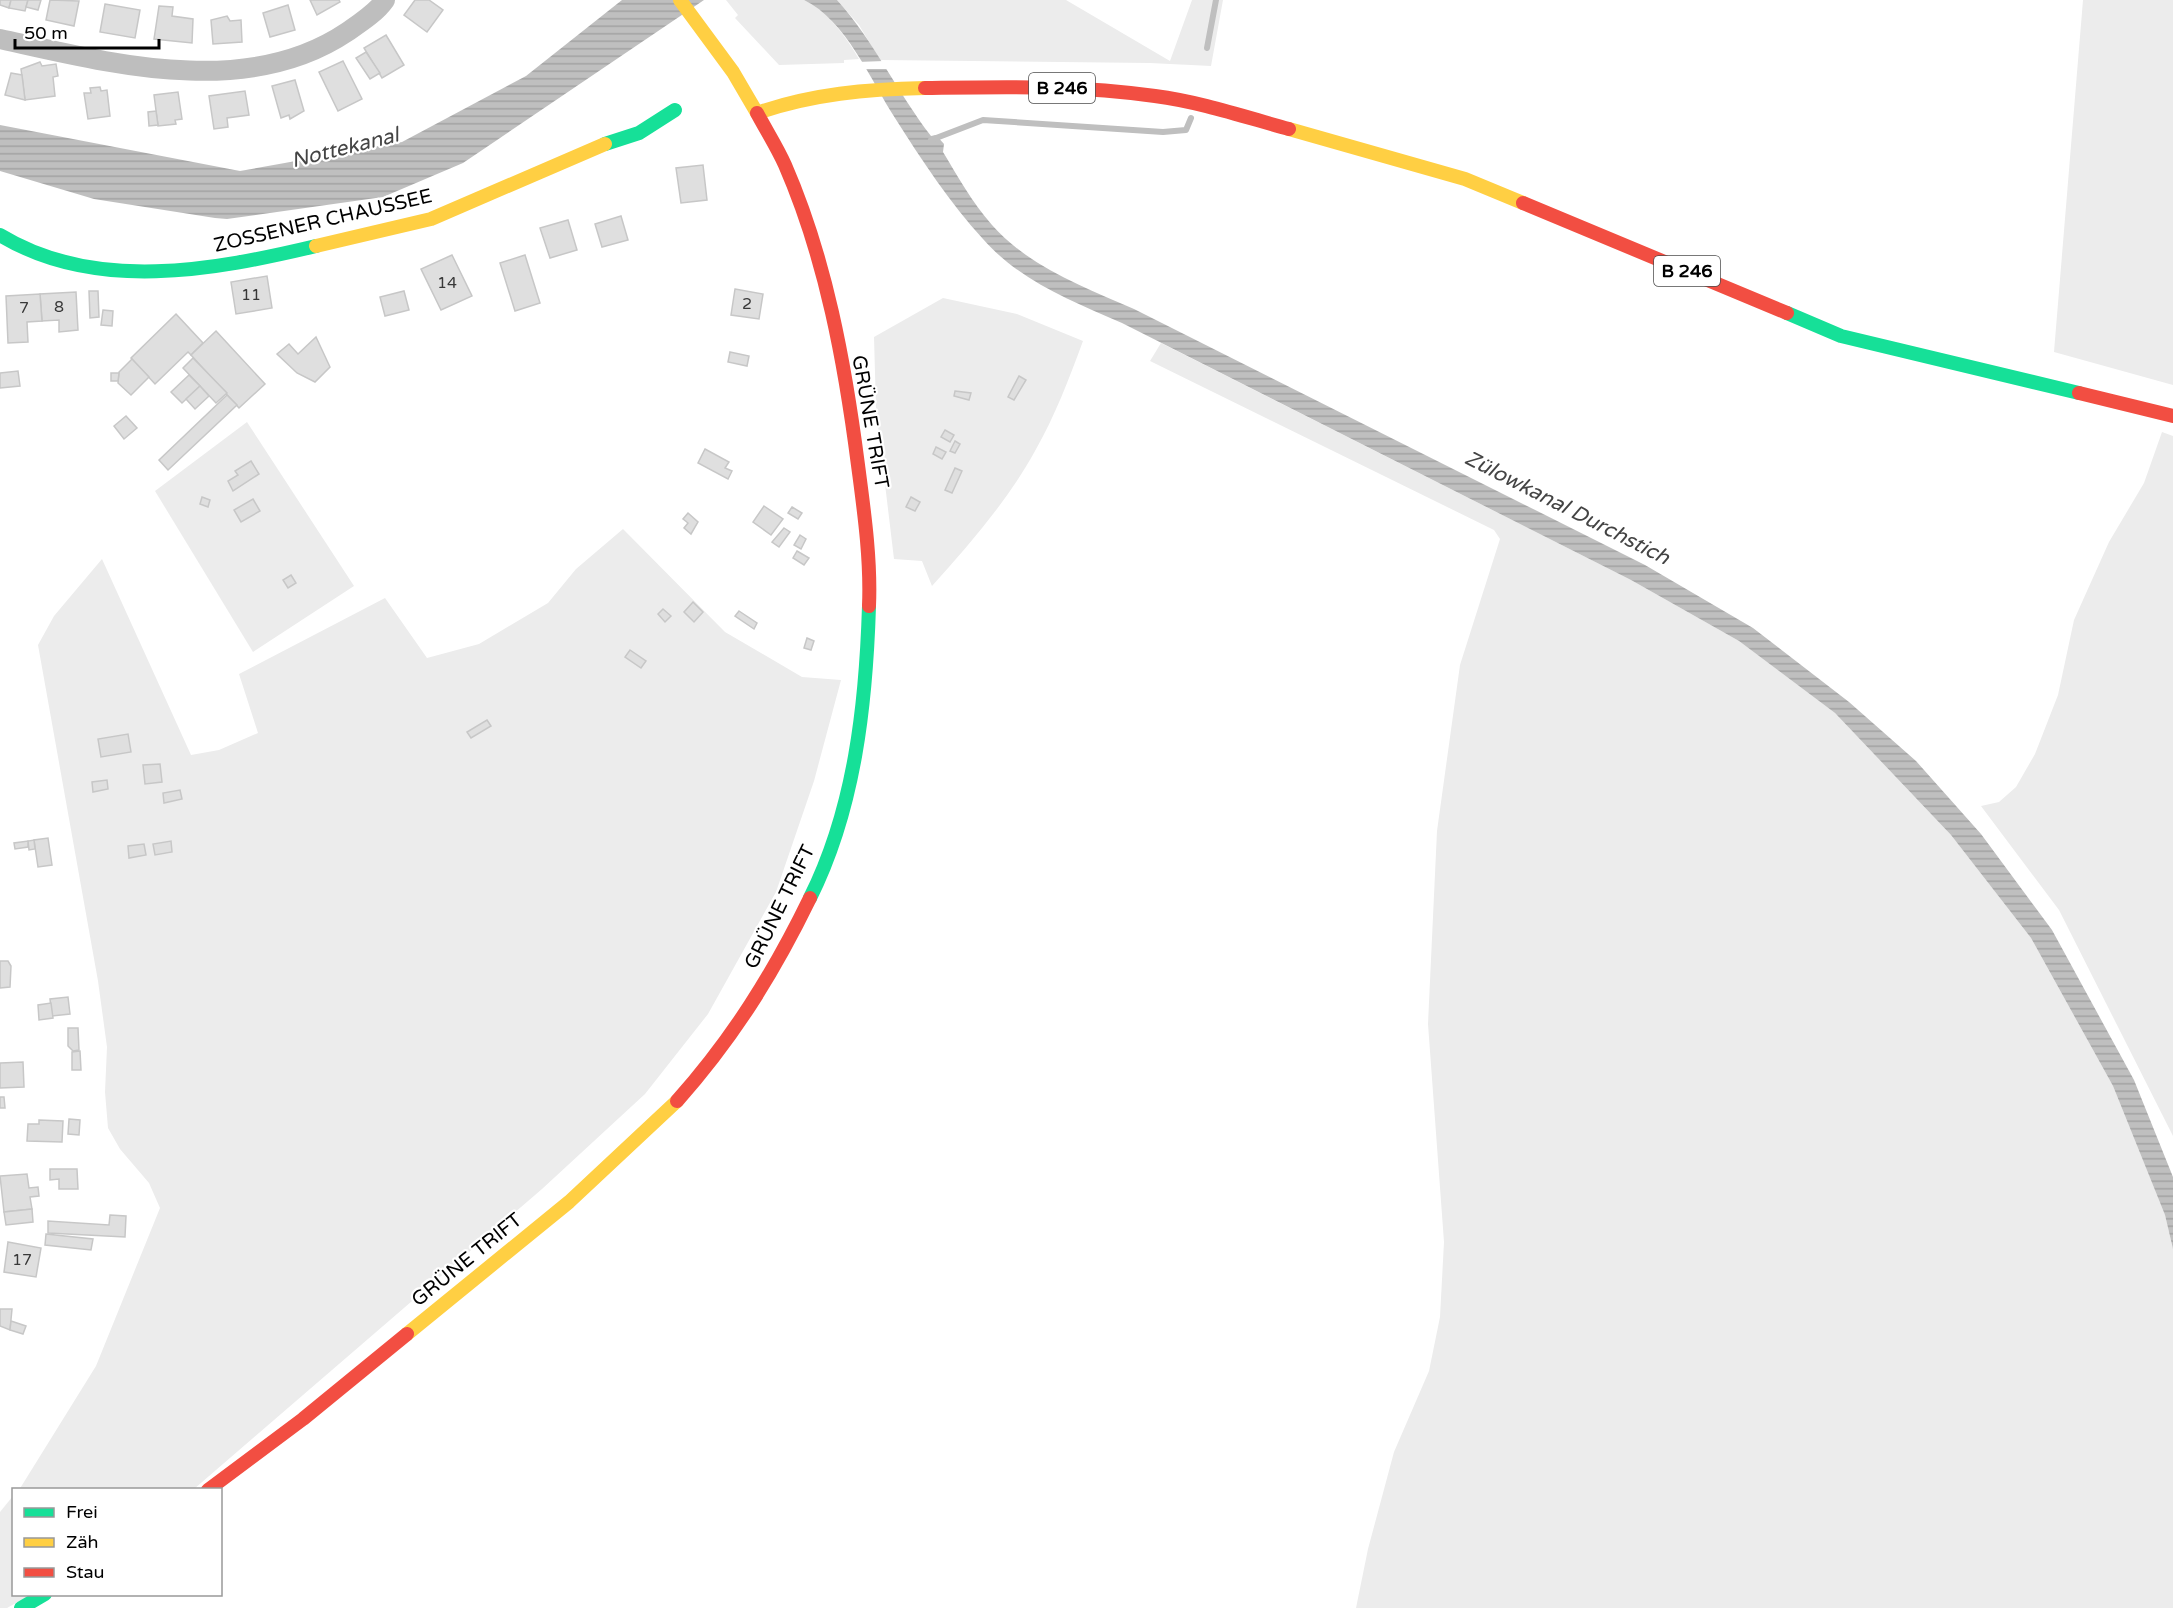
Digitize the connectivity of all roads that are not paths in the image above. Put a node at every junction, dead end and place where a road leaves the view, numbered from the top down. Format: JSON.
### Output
{"nodes":[{"id":1,"x":385,"y":0,"type":"edge"},
{"id":2,"x":680,"y":0,"type":"edge"},
{"id":3,"x":0,"y":39,"type":"edge"},
{"id":4,"x":675,"y":110,"type":"dead end"},
{"id":5,"x":757,"y":113,"type":"junction"},
{"id":6,"x":0,"y":235,"type":"edge"},
{"id":7,"x":2173,"y":416,"type":"edge"},
{"id":8,"x":211,"y":1488,"type":"edge"},
{"id":9,"x":42,"y":1596,"type":"edge"},
{"id":10,"x":21,"y":1608,"type":"edge"}],
"edges":[{"from":1,"to":3,"type":"street"},
{"from":2,"to":5,"type":"main road","name":"GRÜNE TRIFT"},
{"from":4,"to":6,"type":"main road","name":"ZOSSENER CHAUSSEE"},
{"from":5,"to":7,"type":"main road","number":"B 246"},
{"from":5,"to":8,"type":"main road","name":"GRÜNE TRIFT"},
{"from":9,"to":10,"type":"main road"}]}
